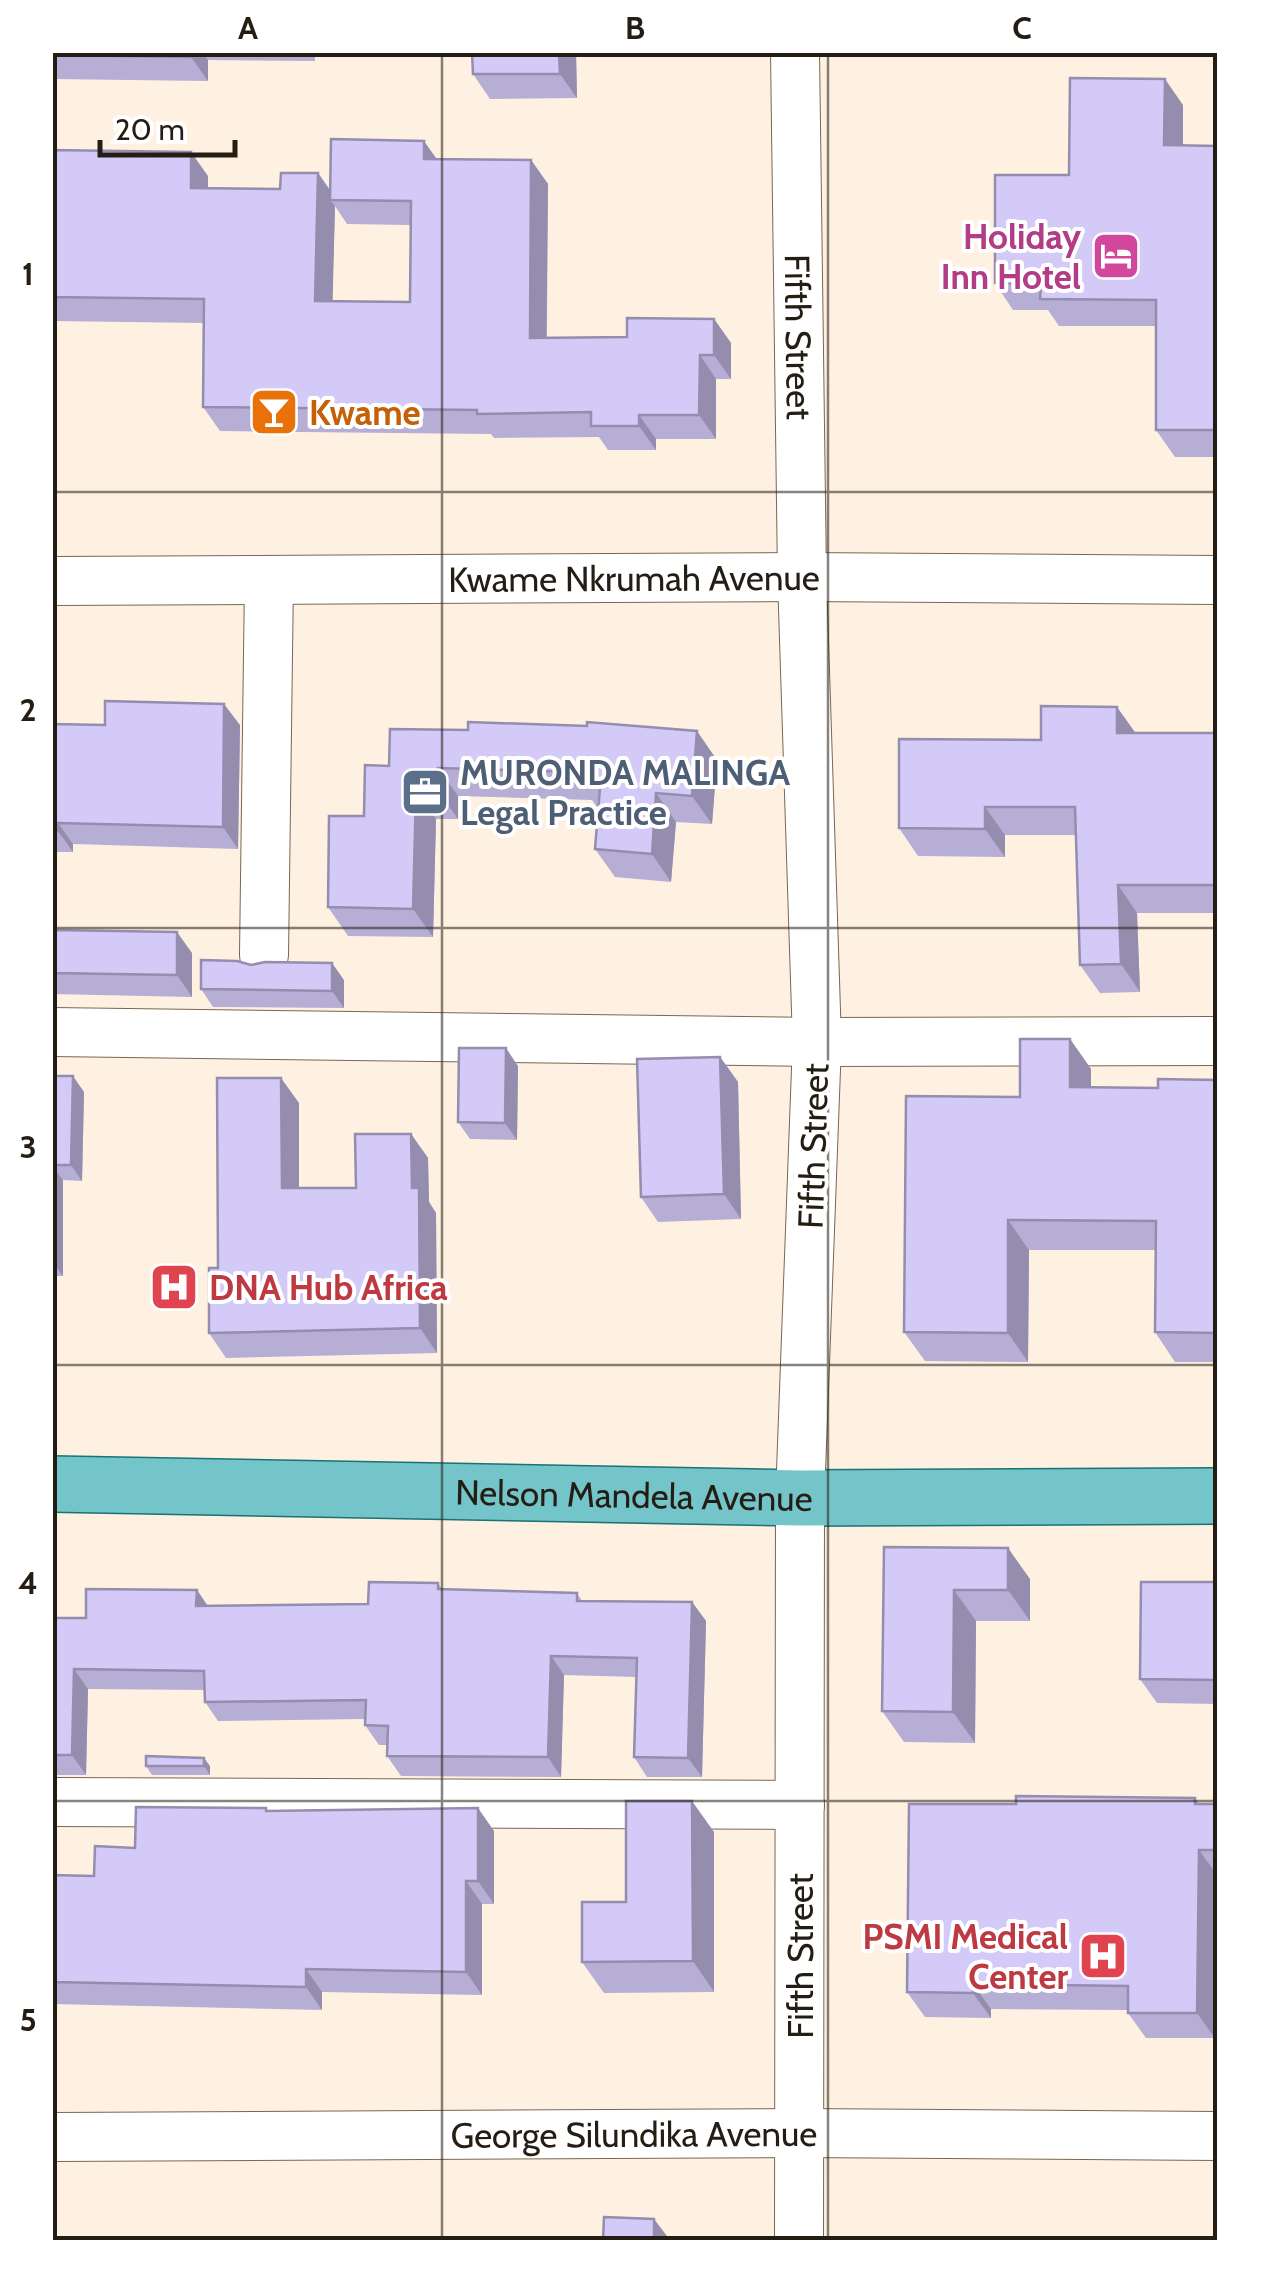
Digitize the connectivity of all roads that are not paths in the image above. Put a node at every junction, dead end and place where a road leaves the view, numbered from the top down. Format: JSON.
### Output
{"nodes":[{"id":1,"x":795,"y":52,"type":"edge"},
{"id":2,"x":802,"y":576,"type":"junction"},
{"id":3,"x":269,"y":580,"type":"junction"},
{"id":4,"x":1218,"y":580,"type":"edge"},
{"id":5,"x":52,"y":581,"type":"edge"},
{"id":6,"x":264,"y":955,"type":"dead end"},
{"id":7,"x":52,"y":1032,"type":"edge"},
{"id":8,"x":1218,"y":1041,"type":"edge"},
{"id":9,"x":817,"y":1042,"type":"junction"},
{"id":10,"x":52,"y":1484,"type":"edge"},
{"id":11,"x":1218,"y":1496,"type":"edge"},
{"id":12,"x":800,"y":1498,"type":"junction"},
{"id":13,"x":52,"y":1802,"type":"edge"},
{"id":14,"x":800,"y":1805,"type":"junction"},
{"id":15,"x":799,"y":2133,"type":"junction"},
{"id":16,"x":1218,"y":2136,"type":"edge"},
{"id":17,"x":52,"y":2137,"type":"edge"},
{"id":18,"x":799,"y":2240,"type":"edge"}],
"edges":[{"from":1,"to":2,"type":"street","name":"Fifth Street"},
{"from":2,"to":3,"type":"street","name":"Kwame Nkrumah Avenue"},
{"from":2,"to":4,"type":"street","name":"Kwame Nkrumah Avenue"},
{"from":2,"to":9,"type":"street","name":"Fifth Street"},
{"from":3,"to":5,"type":"street","name":"Kwame Nkrumah Avenue"},
{"from":3,"to":6,"type":"street"},
{"from":7,"to":9,"type":"street"},
{"from":8,"to":9,"type":"street"},
{"from":9,"to":12,"type":"street","name":"Fifth Street"},
{"from":10,"to":12,"type":"main road","name":"Nelson Mandela Avenue"},
{"from":11,"to":12,"type":"main road","name":"Nelson Mandela Avenue"},
{"from":12,"to":14,"type":"street","name":"Fifth Street"},
{"from":13,"to":14,"type":"street"},
{"from":14,"to":15,"type":"street","name":"Fifth Street"},
{"from":15,"to":16,"type":"street","name":"George Silundika Avenue"},
{"from":15,"to":17,"type":"street","name":"George Silundika Avenue"},
{"from":15,"to":18,"type":"street","name":"Fifth Street"}]}
